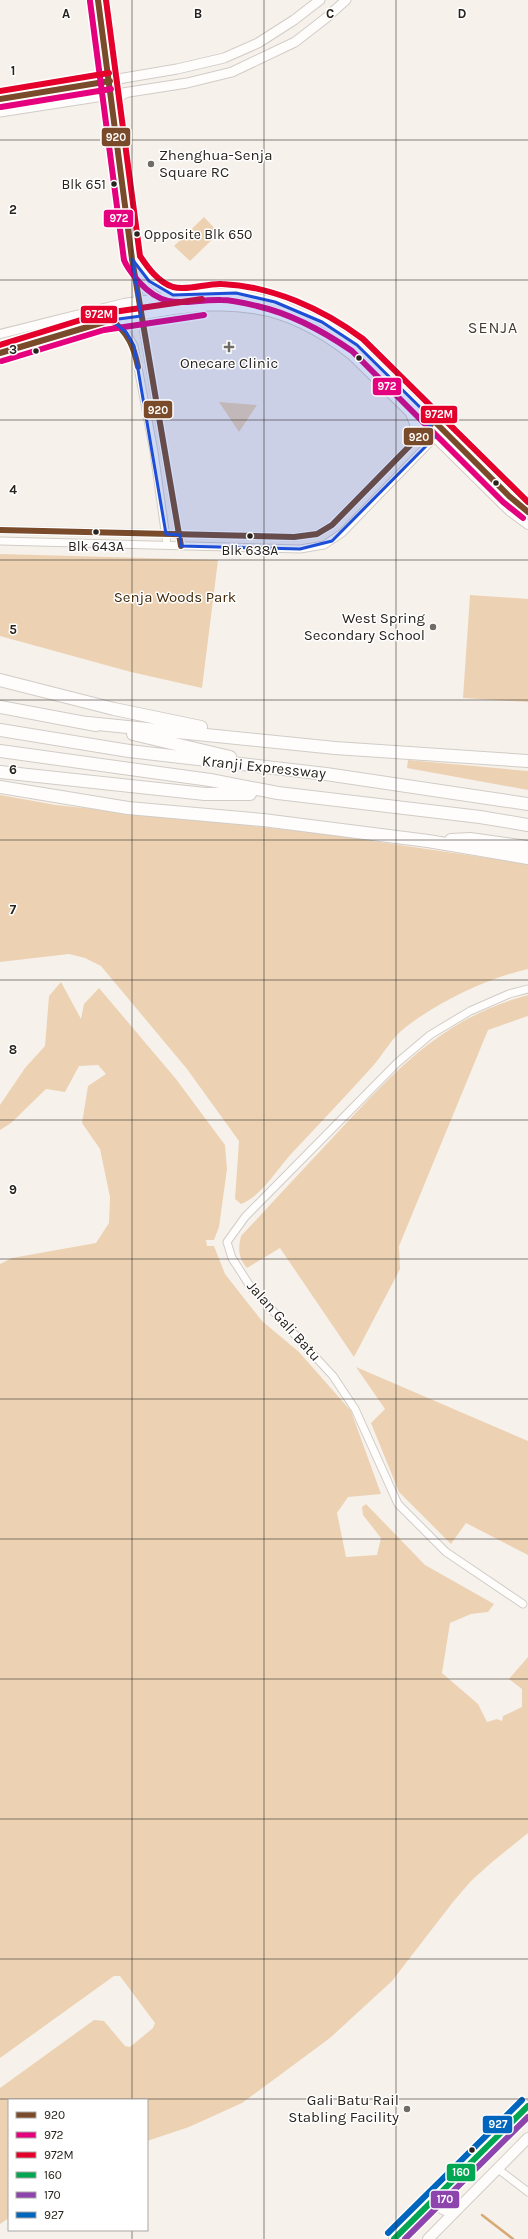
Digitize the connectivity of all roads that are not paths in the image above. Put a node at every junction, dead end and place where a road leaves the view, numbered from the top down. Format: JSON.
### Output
{"nodes":[{"id":1,"x":98,"y":0,"type":"edge"},
{"id":2,"x":320,"y":0,"type":"edge"},
{"id":3,"x":346,"y":0,"type":"edge"},
{"id":4,"x":221,"y":59,"type":"junction"},
{"id":5,"x":232,"y":72,"type":"junction"},
{"id":6,"x":110,"y":80,"type":"junction"},
{"id":7,"x":129,"y":91,"type":"junction"},
{"id":8,"x":111,"y":94,"type":"junction"},
{"id":9,"x":0,"y":99,"type":"edge"},
{"id":10,"x":113,"y":104,"type":"junction"},
{"id":11,"x":0,"y":112,"type":"edge"},
{"id":12,"x":132,"y":259,"type":"junction"},
{"id":13,"x":173,"y":295,"type":"junction"},
{"id":14,"x":138,"y":300,"type":"junction"},
{"id":15,"x":141,"y":316,"type":"junction"},
{"id":16,"x":111,"y":320,"type":"junction"},
{"id":17,"x":0,"y":334,"type":"edge"},
{"id":18,"x":0,"y":353,"type":"edge"},
{"id":19,"x":407,"y":409,"type":"junction"},
{"id":20,"x":434,"y":421,"type":"junction"},
{"id":21,"x":427,"y":429,"type":"junction"},
{"id":22,"x":442,"y":430,"type":"junction"},
{"id":23,"x":435,"y":437,"type":"junction"},
{"id":24,"x":409,"y":447,"type":"junction"},
{"id":25,"x":528,"y":512,"type":"edge"},
{"id":26,"x":528,"y":525,"type":"edge"},
{"id":27,"x":0,"y":530,"type":"edge"},
{"id":28,"x":166,"y":534,"type":"junction"},
{"id":29,"x":180,"y":535,"type":"junction"},
{"id":30,"x":0,"y":541,"type":"edge"},
{"id":31,"x":167,"y":545,"type":"junction"},
{"id":32,"x":181,"y":546,"type":"junction"},
{"id":33,"x":0,"y":680,"type":"edge"},
{"id":34,"x":1,"y":707,"type":"edge"},
{"id":35,"x":88,"y":723,"type":"junction"},
{"id":36,"x":0,"y":730,"type":"edge"},
{"id":37,"x":257,"y":739,"type":"junction"},
{"id":38,"x":0,"y":751,"type":"edge"},
{"id":39,"x":528,"y":762,"type":"edge"},
{"id":40,"x":278,"y":768,"type":"junction"},
{"id":41,"x":0,"y":772,"type":"edge"},
{"id":42,"x":0,"y":787,"type":"edge"},
{"id":43,"x":278,"y":793,"type":"junction"},
{"id":44,"x":528,"y":804,"type":"edge"},
{"id":45,"x":528,"y":826,"type":"edge"},
{"id":46,"x":428,"y":841,"type":"junction"},
{"id":47,"x":528,"y":846,"type":"edge"},
{"id":48,"x":528,"y":858,"type":"edge"},
{"id":49,"x":528,"y":989,"type":"edge"},
{"id":50,"x":523,"y":1604,"type":"dead end"},
{"id":51,"x":528,"y":2106,"type":"edge"},
{"id":52,"x":528,"y":2138,"type":"edge"},
{"id":53,"x":498,"y":2169,"type":"junction"},
{"id":54,"x":444,"y":2190,"type":"junction"},
{"id":55,"x":528,"y":2192,"type":"edge"},
{"id":56,"x":459,"y":2208,"type":"junction"},
{"id":57,"x":439,"y":2228,"type":"junction"},
{"id":58,"x":394,"y":2239,"type":"edge"},
{"id":59,"x":428,"y":2239,"type":"edge"},
{"id":60,"x":435,"y":2239,"type":"edge"}],
"edges":[{"from":1,"to":6,"type":"street"},
{"from":2,"to":4,"type":"main road"},
{"from":3,"to":5,"type":"main road"},
{"from":4,"to":5,"type":"main road"},
{"from":4,"to":6,"type":"main road"},
{"from":5,"to":7,"type":"main road"},
{"from":6,"to":8,"type":"street"},
{"from":6,"to":9,"type":"main road"},
{"from":7,"to":8,"type":"main road"},
{"from":7,"to":10,"type":"main road"},
{"from":8,"to":10,"type":"street"},
{"from":8,"to":11,"type":"main road"},
{"from":10,"to":12,"type":"street"},
{"from":12,"to":13,"type":"street"},
{"from":12,"to":14,"type":"street"},
{"from":13,"to":14,"type":"street"},
{"from":13,"to":20,"type":"street"},
{"from":14,"to":15,"type":"street"},
{"from":14,"to":17,"type":"street"},
{"from":15,"to":16,"type":"street"},
{"from":15,"to":19,"type":"street"},
{"from":15,"to":29,"type":"street"},
{"from":16,"to":18,"type":"street"},
{"from":16,"to":28,"type":"street"},
{"from":19,"to":21,"type":"street"},
{"from":19,"to":24,"type":"street"},
{"from":20,"to":21,"type":"street"},
{"from":20,"to":22,"type":"street"},
{"from":21,"to":23,"type":"street"},
{"from":21,"to":24,"type":"street"},
{"from":22,"to":23,"type":"street"},
{"from":22,"to":25,"type":"street"},
{"from":23,"to":26,"type":"street"},
{"from":23,"to":32,"type":"street"},
{"from":24,"to":29,"type":"street"},
{"from":27,"to":28,"type":"street"},
{"from":28,"to":29,"type":"street"},
{"from":28,"to":31,"type":"street"},
{"from":29,"to":32,"type":"street"},
{"from":30,"to":31,"type":"street"},
{"from":31,"to":32,"type":"street"},
{"from":33,"to":37,"type":"highway"},
{"from":34,"to":35,"type":"highway"},
{"from":35,"to":37,"type":"highway"},
{"from":35,"to":40,"type":"highway"},
{"from":36,"to":40,"type":"highway","name":"Kranji Expressway"},
{"from":37,"to":39,"type":"highway"},
{"from":38,"to":43,"type":"highway"},
{"from":40,"to":44,"type":"highway","name":"Kranji Expressway"},
{"from":41,"to":43,"type":"highway"},
{"from":42,"to":46,"type":"highway"},
{"from":43,"to":45,"type":"highway"},
{"from":46,"to":47,"type":"highway"},
{"from":46,"to":48,"type":"highway"},
{"from":49,"to":50,"type":"street","name":"Jalan Gali Batu"},
{"from":51,"to":54,"type":"main road"},
{"from":52,"to":53,"type":"main road"},
{"from":53,"to":55,"type":"street"},
{"from":53,"to":56,"type":"main road"},
{"from":54,"to":56,"type":"main road"},
{"from":54,"to":58,"type":"main road"},
{"from":56,"to":57,"type":"main road"},
{"from":57,"to":59,"type":"main road"},
{"from":57,"to":60,"type":"main road"}]}
